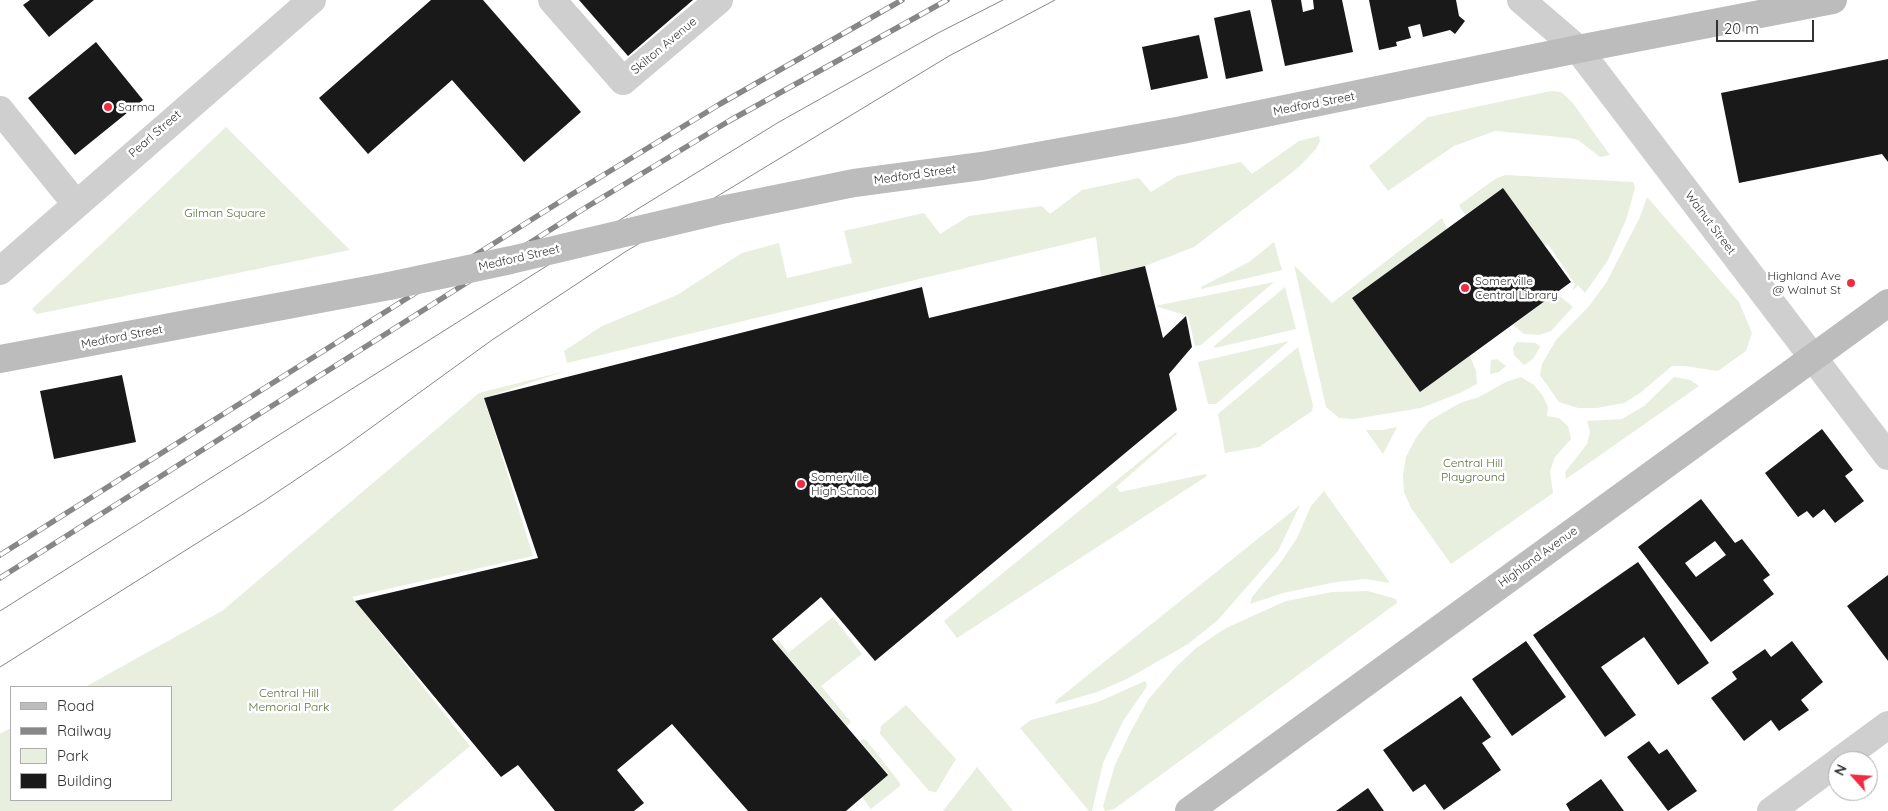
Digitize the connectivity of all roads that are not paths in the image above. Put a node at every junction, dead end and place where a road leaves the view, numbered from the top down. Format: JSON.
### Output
{"nodes":[{"id":1,"x":312,"y":0,"type":"edge"},
{"id":2,"x":552,"y":0,"type":"edge"},
{"id":3,"x":719,"y":0,"type":"edge"},
{"id":4,"x":1521,"y":0,"type":"edge"},
{"id":5,"x":1833,"y":0,"type":"edge"},
{"id":6,"x":1578,"y":49,"type":"junction"},
{"id":7,"x":0,"y":110,"type":"edge"},
{"id":8,"x":76,"y":204,"type":"junction"},
{"id":9,"x":0,"y":271,"type":"edge"},
{"id":10,"x":1888,"y":304,"type":"edge"},
{"id":11,"x":1813,"y":358,"type":"junction"},
{"id":12,"x":0,"y":359,"type":"edge"},
{"id":13,"x":1888,"y":456,"type":"edge"},
{"id":14,"x":1888,"y":725,"type":"edge"},
{"id":15,"x":1853,"y":751,"type":"edge"},
{"id":16,"x":1828,"y":769,"type":"edge"},
{"id":17,"x":1189,"y":811,"type":"edge"},
{"id":18,"x":1771,"y":811,"type":"edge"}],
"edges":[{"from":1,"to":8,"type":"street","name":"Pearl Street"},
{"from":2,"to":3,"type":"street","name":"Skilton Avenue"},
{"from":4,"to":6,"type":"street","name":"Walnut Street"},
{"from":5,"to":6,"type":"main road","name":"Medford Street"},
{"from":6,"to":11,"type":"street","name":"Walnut Street"},
{"from":6,"to":12,"type":"main road","name":"Medford Street","bridge":true},
{"from":7,"to":8,"type":"street"},
{"from":8,"to":9,"type":"street","name":"Pearl Street"},
{"from":10,"to":11,"type":"main road","name":"Highland Avenue"},
{"from":11,"to":13,"type":"street","name":"Walnut Street"},
{"from":11,"to":17,"type":"main road","name":"Highland Avenue"},
{"from":14,"to":15,"type":"street"},
{"from":16,"to":18,"type":"street"}]}
